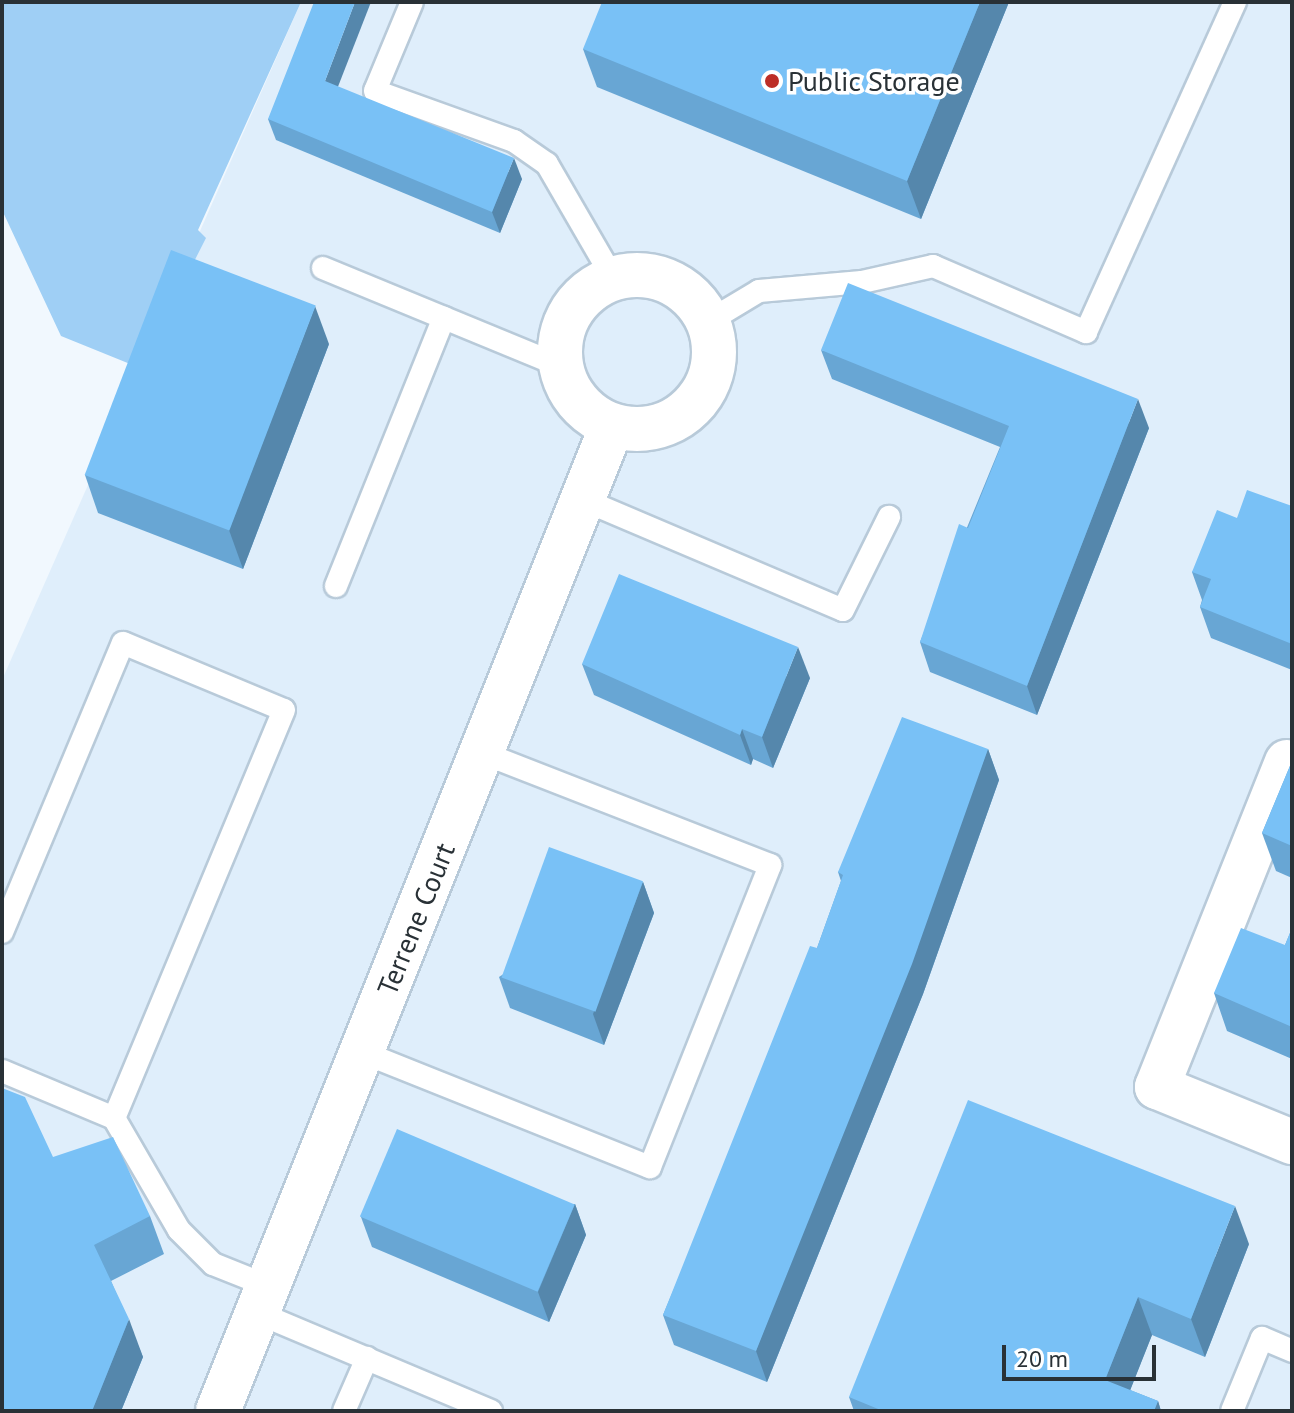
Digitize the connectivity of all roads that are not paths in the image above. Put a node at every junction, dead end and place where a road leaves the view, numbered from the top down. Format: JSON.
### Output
{"nodes":[{"id":1,"x":412,"y":2,"type":"edge"},
{"id":2,"x":1235,"y":2,"type":"edge"},
{"id":3,"x":323,"y":268,"type":"dead end"},
{"id":4,"x":613,"y":278,"type":"junction"},
{"id":5,"x":444,"y":318,"type":"junction"},
{"id":6,"x":709,"y":321,"type":"junction"},
{"id":7,"x":561,"y":366,"type":"junction"},
{"id":8,"x":612,"y":426,"type":"junction"},
{"id":9,"x":584,"y":500,"type":"junction"},
{"id":10,"x":889,"y":517,"type":"dead end"},
{"id":11,"x":336,"y":586,"type":"dead end"},
{"id":12,"x":482,"y":753,"type":"junction"},
{"id":13,"x":1287,"y":762,"type":"dead end"},
{"id":14,"x":2,"y":932,"type":"edge"},
{"id":15,"x":362,"y":1052,"type":"junction"},
{"id":16,"x":2,"y":1071,"type":"edge"},
{"id":17,"x":114,"y":1118,"type":"junction"},
{"id":18,"x":1292,"y":1142,"type":"edge"},
{"id":19,"x":263,"y":1299,"type":"junction"},
{"id":20,"x":1292,"y":1351,"type":"edge"},
{"id":21,"x":367,"y":1358,"type":"junction"},
{"id":22,"x":218,"y":1411,"type":"edge"},
{"id":23,"x":344,"y":1411,"type":"edge"},
{"id":24,"x":491,"y":1411,"type":"edge"},
{"id":25,"x":1232,"y":1411,"type":"edge"}],
"edges":[{"from":1,"to":4,"type":"lane"},
{"from":2,"to":6,"type":"lane"},
{"from":3,"to":5,"type":"lane"},
{"from":4,"to":6,"type":"street"},
{"from":4,"to":7,"type":"street"},
{"from":5,"to":7,"type":"lane"},
{"from":5,"to":11,"type":"lane"},
{"from":6,"to":8,"type":"street"},
{"from":7,"to":8,"type":"street"},
{"from":8,"to":9,"type":"street","name":"Terrene Court"},
{"from":9,"to":10,"type":"lane"},
{"from":9,"to":12,"type":"street","name":"Terrene Court"},
{"from":12,"to":15,"type":"street","name":"Terrene Court"},
{"from":12,"to":15,"type":"lane"},
{"from":13,"to":18,"type":"street"},
{"from":14,"to":17,"type":"lane"},
{"from":15,"to":19,"type":"street","name":"Terrene Court"},
{"from":16,"to":17,"type":"lane"},
{"from":17,"to":19,"type":"lane"},
{"from":19,"to":21,"type":"lane"},
{"from":19,"to":22,"type":"street","name":"Terrene Court"},
{"from":20,"to":25,"type":"lane"},
{"from":21,"to":23,"type":"lane"},
{"from":21,"to":24,"type":"lane"}]}
